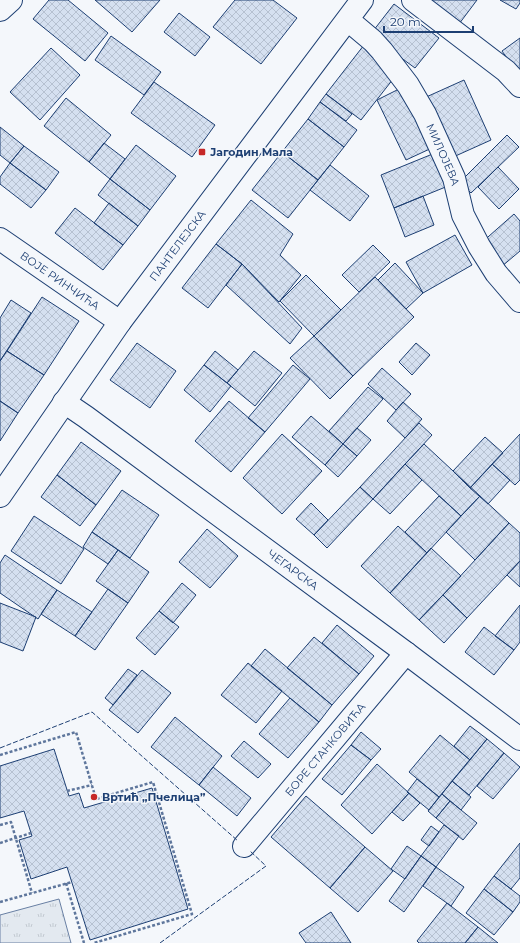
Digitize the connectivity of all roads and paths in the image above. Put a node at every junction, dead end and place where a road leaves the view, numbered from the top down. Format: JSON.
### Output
{"nodes":[{"id":1,"x":11,"y":0,"type":"edge"},
{"id":2,"x":362,"y":0,"type":"edge"},
{"id":3,"x":413,"y":0,"type":"edge"},
{"id":4,"x":0,"y":10,"type":"edge"},
{"id":5,"x":348,"y":20,"type":"junction"},
{"id":6,"x":520,"y":86,"type":"edge"},
{"id":7,"x":0,"y":240,"type":"edge"},
{"id":8,"x":520,"y":301,"type":"edge"},
{"id":9,"x":120,"y":322,"type":"junction"},
{"id":10,"x":64,"y":402,"type":"junction"},
{"id":11,"x":0,"y":496,"type":"edge"},
{"id":12,"x":406,"y":653,"type":"junction"},
{"id":13,"x":520,"y":739,"type":"edge"},
{"id":14,"x":0,"y":755,"type":"edge"},
{"id":15,"x":92,"y":785,"type":"junction"},
{"id":16,"x":67,"y":791,"type":"dead end"},
{"id":17,"x":0,"y":825,"type":"edge"},
{"id":18,"x":31,"y":833,"type":"dead end"},
{"id":19,"x":16,"y":838,"type":"junction"},
{"id":20,"x":0,"y":843,"type":"edge"},
{"id":21,"x":244,"y":846,"type":"dead end"},
{"id":22,"x":72,"y":882,"type":"dead end"},
{"id":23,"x":66,"y":884,"type":"junction"},
{"id":24,"x":32,"y":893,"type":"junction"},
{"id":25,"x":0,"y":902,"type":"edge"},
{"id":26,"x":84,"y":943,"type":"edge"},
{"id":27,"x":94,"y":943,"type":"edge"}],
"edges":[{"from":1,"to":4,"type":"street"},
{"from":2,"to":5,"type":"street","name":"ПАНТЕЛЕЈСКА"},
{"from":3,"to":6,"type":"street"},
{"from":5,"to":8,"type":"street","name":"МИЛОЈЕВА"},
{"from":5,"to":9,"type":"street","name":"ПАНТЕЛЕЈСКА"},
{"from":7,"to":9,"type":"street","name":"ВОЈЕ РИНЧИЋА"},
{"from":9,"to":10,"type":"street","name":"ПАНТЕЛЕЈСКА"},
{"from":10,"to":11,"type":"street","name":"ПАНТЕЛЕЈСКА"},
{"from":10,"to":12,"type":"street","name":"ЧЕГАРСКА"},
{"from":12,"to":13,"type":"street","name":"ЧЕГАРСКА"},
{"from":12,"to":21,"type":"street","name":"БОРЕ СТАНКОВИЋА"},
{"from":14,"to":15,"type":"path"},
{"from":15,"to":16,"type":"path"},
{"from":15,"to":27,"type":"path"},
{"from":17,"to":19,"type":"path"},
{"from":18,"to":19,"type":"path"},
{"from":19,"to":20,"type":"path"},
{"from":19,"to":24,"type":"path"},
{"from":22,"to":23,"type":"path"},
{"from":23,"to":24,"type":"path"},
{"from":23,"to":26,"type":"path"},
{"from":24,"to":25,"type":"path"}]}
